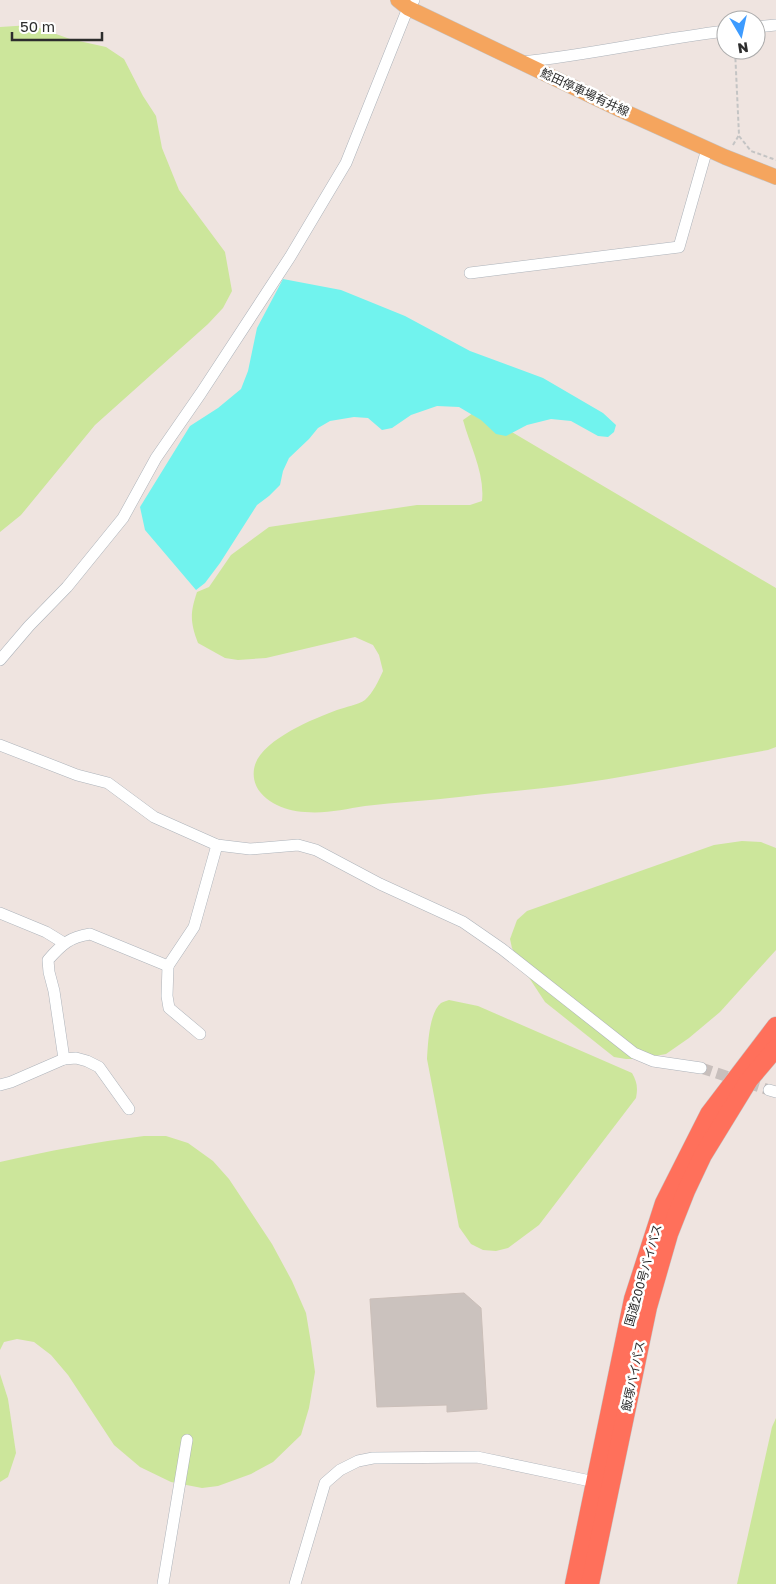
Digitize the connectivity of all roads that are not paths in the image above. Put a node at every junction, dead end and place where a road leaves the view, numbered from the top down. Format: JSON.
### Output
{"nodes":[{"id":1,"x":406,"y":3,"type":"edge"},
{"id":2,"x":716,"y":32,"type":"edge"},
{"id":3,"x":521,"y":62,"type":"junction"},
{"id":4,"x":707,"y":149,"type":"junction"},
{"id":5,"x":776,"y":177,"type":"edge"},
{"id":6,"x":470,"y":273,"type":"dead end"},
{"id":7,"x":0,"y":660,"type":"edge"},
{"id":8,"x":0,"y":745,"type":"edge"},
{"id":9,"x":217,"y":845,"type":"junction"},
{"id":10,"x":0,"y":913,"type":"edge"},
{"id":11,"x":64,"y":943,"type":"junction"},
{"id":12,"x":168,"y":966,"type":"junction"},
{"id":13,"x":776,"y":1026,"type":"edge"},
{"id":14,"x":200,"y":1034,"type":"dead end"},
{"id":15,"x":776,"y":1048,"type":"edge"},
{"id":16,"x":64,"y":1059,"type":"junction"},
{"id":17,"x":701,"y":1068,"type":"tunnel mouth"},
{"id":18,"x":0,"y":1085,"type":"edge"},
{"id":19,"x":129,"y":1109,"type":"dead end"},
{"id":20,"x":186,"y":1440,"type":"dead end"},
{"id":21,"x":596,"y":1482,"type":"junction"},
{"id":22,"x":163,"y":1584,"type":"edge"},
{"id":23,"x":295,"y":1584,"type":"edge"},
{"id":24,"x":574,"y":1584,"type":"edge"},
{"id":25,"x":590,"y":1584,"type":"edge"}],
"edges":[{"from":1,"to":3,"type":"main road","name":"鯰田停車場有井線"},
{"from":1,"to":7,"type":"street"},
{"from":2,"to":3,"type":"street"},
{"from":3,"to":4,"type":"main road","name":"鯰田停車場有井線"},
{"from":4,"to":5,"type":"main road","name":"鯰田停車場有井線"},
{"from":4,"to":6,"type":"street"},
{"from":8,"to":9,"type":"street"},
{"from":9,"to":12,"type":"street"},
{"from":9,"to":17,"type":"street"},
{"from":10,"to":11,"type":"street"},
{"from":11,"to":12,"type":"street"},
{"from":11,"to":16,"type":"street"},
{"from":12,"to":14,"type":"street"},
{"from":13,"to":21,"type":"highway","name":"国道200号バイパス"},
{"from":15,"to":25,"type":"highway","name":"飯塚バイパス"},
{"from":16,"to":18,"type":"street"},
{"from":16,"to":19,"type":"street"},
{"from":20,"to":22,"type":"street"},
{"from":21,"to":23,"type":"street"},
{"from":21,"to":24,"type":"highway","name":"国道200号バイパス"}]}
